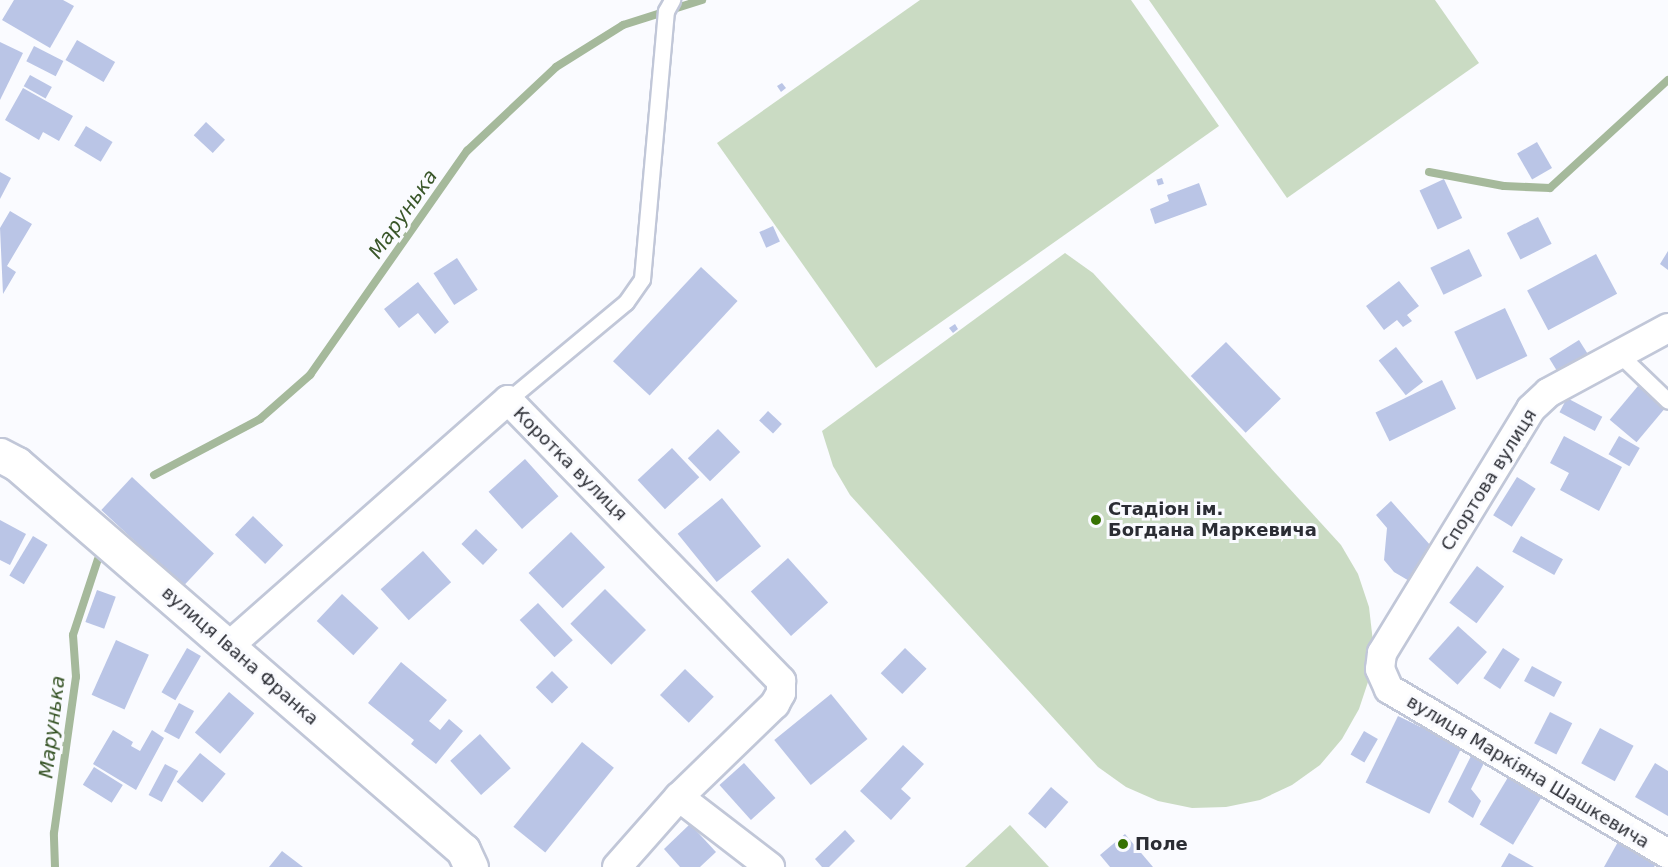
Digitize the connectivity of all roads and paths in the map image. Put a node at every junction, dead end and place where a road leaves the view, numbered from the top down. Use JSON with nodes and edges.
{"nodes":[{"id":1,"x":672,"y":0,"type":"edge"},
{"id":2,"x":1668,"y":328,"type":"edge"},
{"id":3,"x":1620,"y":355,"type":"junction"},
{"id":4,"x":508,"y":400,"type":"junction"},
{"id":5,"x":1668,"y":401,"type":"edge"},
{"id":6,"x":0,"y":455,"type":"edge"},
{"id":7,"x":229,"y":646,"type":"junction"},
{"id":8,"x":1389,"y":689,"type":"joint"},
{"id":9,"x":679,"y":797,"type":"junction"},
{"id":10,"x":1668,"y":854,"type":"edge"},
{"id":11,"x":471,"y":867,"type":"edge"},
{"id":12,"x":617,"y":867,"type":"edge"},
{"id":13,"x":770,"y":867,"type":"edge"}],
"edges":[{"from":1,"to":4,"type":"lane"},
{"from":2,"to":3,"type":"street","name":"Спортова вулиця"},
{"from":3,"to":5,"type":"lane"},
{"from":3,"to":8,"type":"street","name":"Спортова вулиця"},
{"from":4,"to":7,"type":"street","name":"Коротка вулиця"},
{"from":4,"to":9,"type":"street","name":"Коротка вулиця"},
{"from":6,"to":7,"type":"street","name":"вулиця Івана Франка"},
{"from":7,"to":11,"type":"street","name":"вулиця Івана Франка"},
{"from":8,"to":10,"type":"street","name":"вулиця Маркіяна Шашкевича"},
{"from":9,"to":12,"type":"street"},
{"from":9,"to":13,"type":"street"}]}
